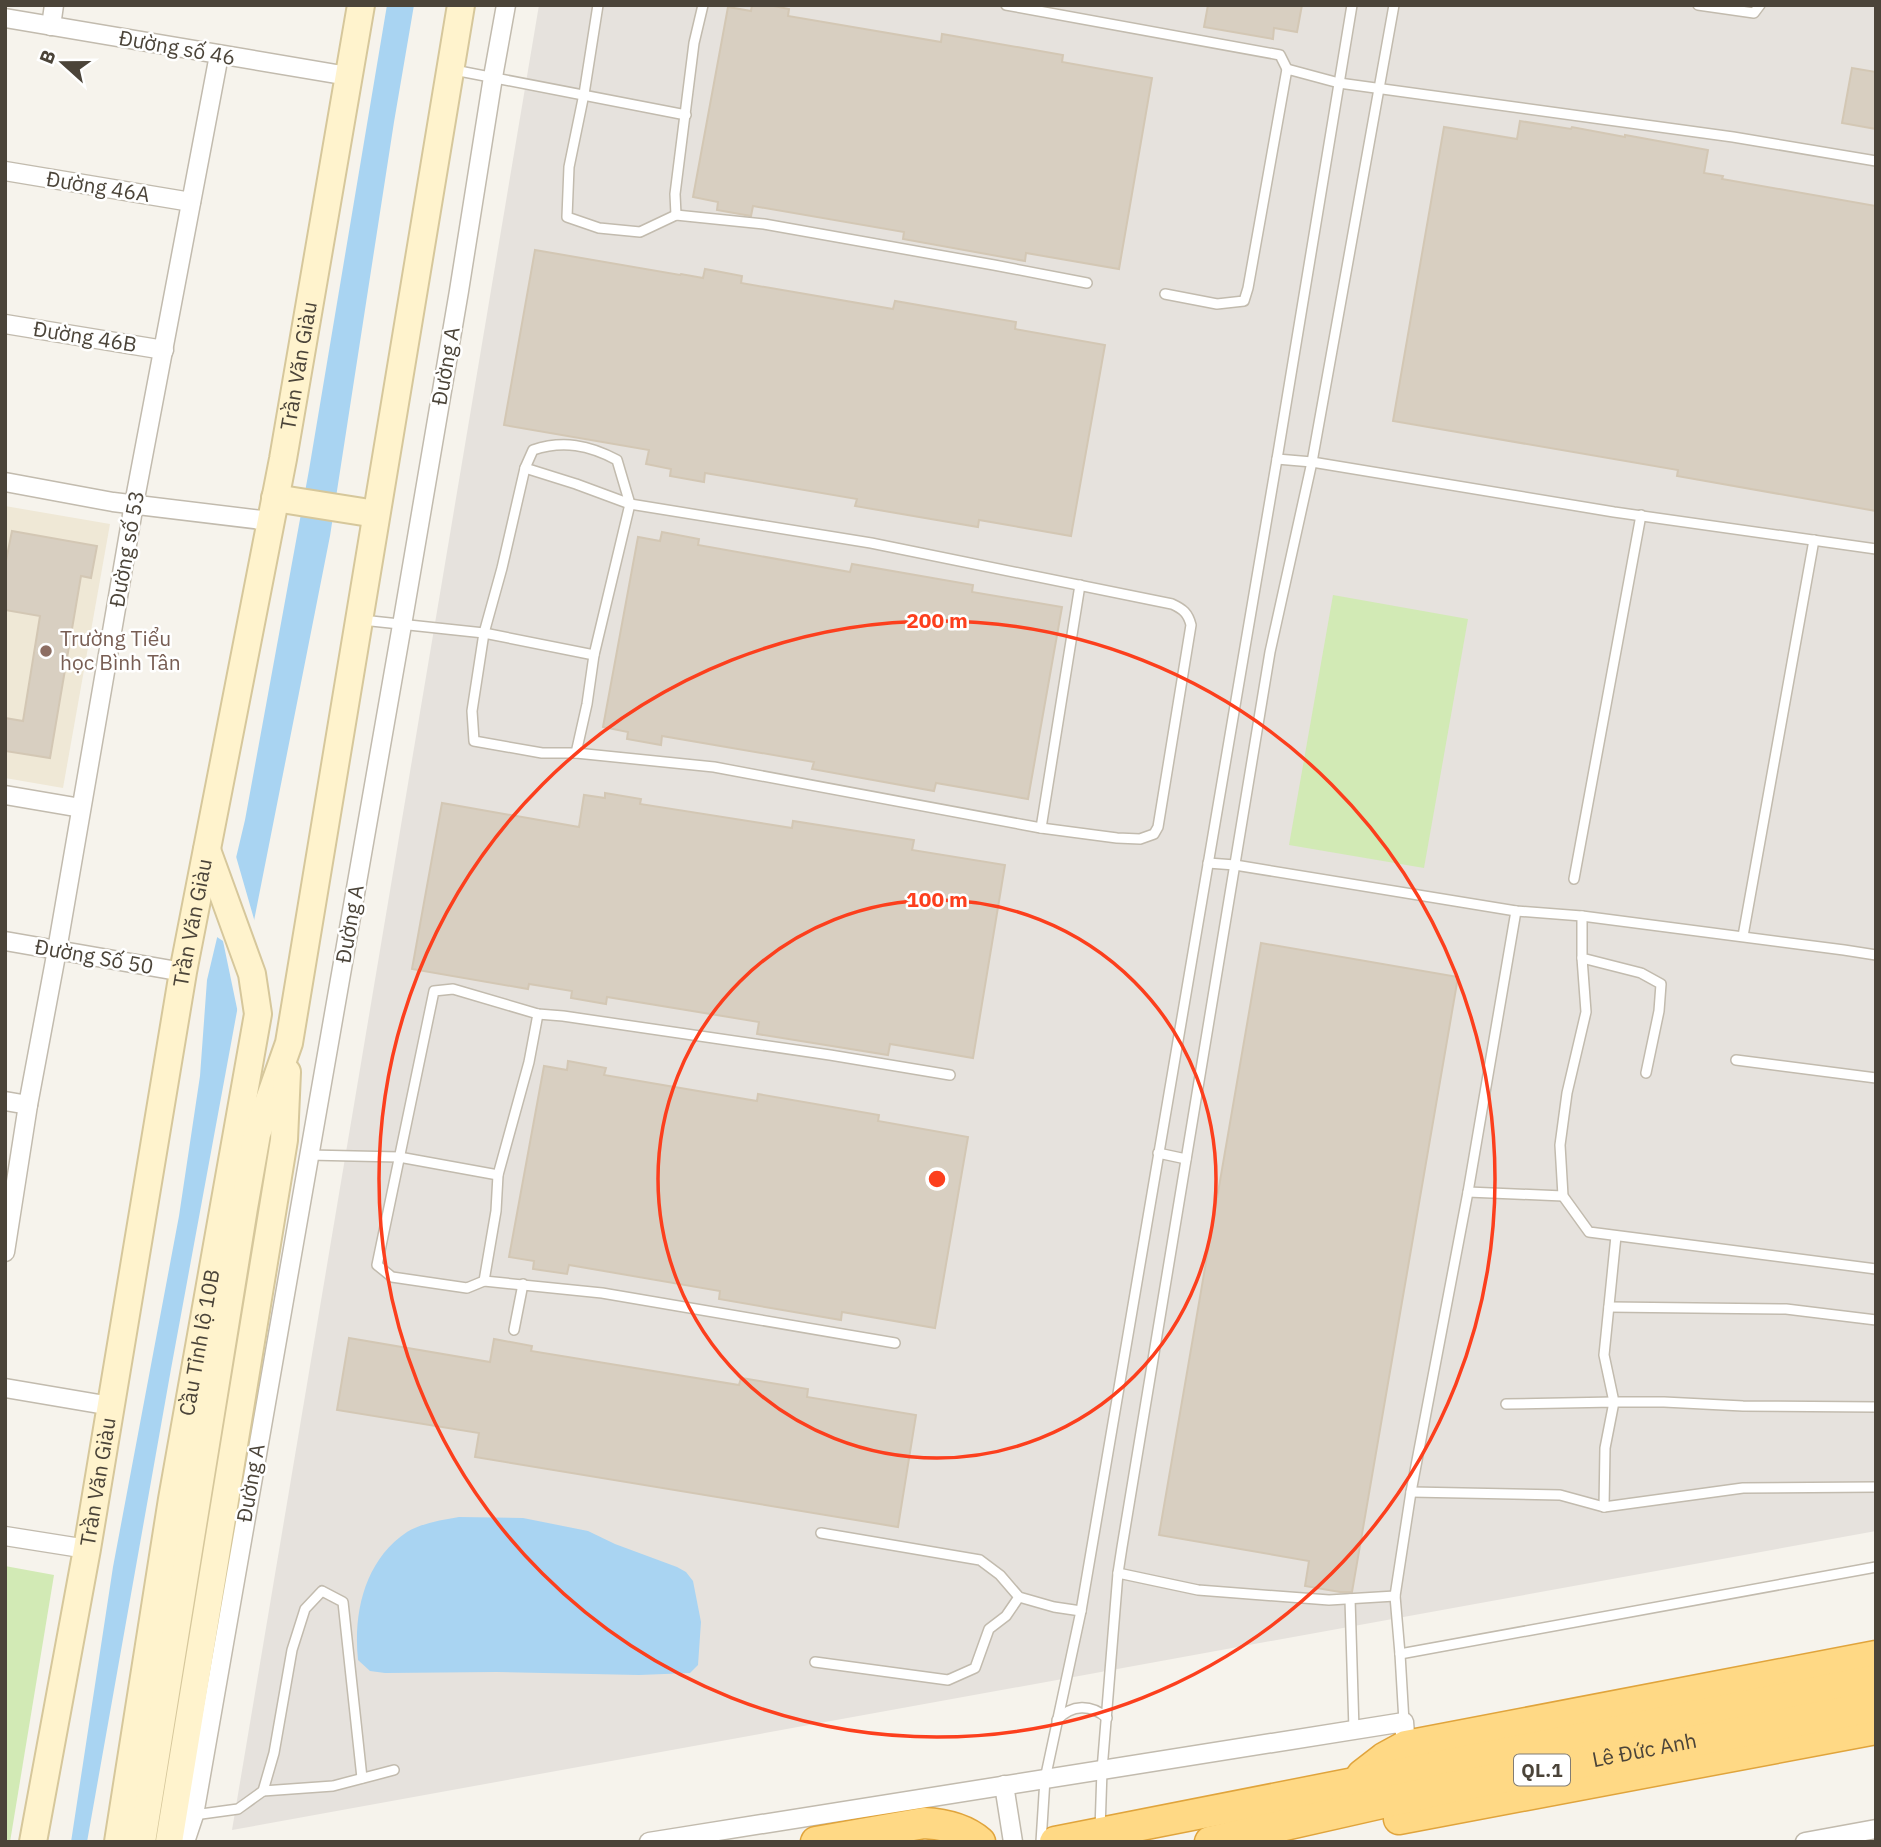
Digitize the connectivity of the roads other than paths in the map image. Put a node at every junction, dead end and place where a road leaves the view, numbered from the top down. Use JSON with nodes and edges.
{"nodes":[{"id":1,"x":54,"y":5,"type":"edge"},
{"id":2,"x":361,"y":5,"type":"edge"},
{"id":3,"x":461,"y":5,"type":"edge"},
{"id":4,"x":506,"y":5,"type":"edge"},
{"id":5,"x":598,"y":5,"type":"edge"},
{"id":6,"x":703,"y":5,"type":"edge"},
{"id":7,"x":1006,"y":5,"type":"edge"},
{"id":8,"x":1352,"y":5,"type":"edge"},
{"id":9,"x":1394,"y":5,"type":"edge"},
{"id":10,"x":1698,"y":5,"type":"edge"},
{"id":11,"x":1760,"y":5,"type":"edge"},
{"id":12,"x":5,"y":18,"type":"edge"},
{"id":13,"x":51,"y":26,"type":"junction"},
{"id":14,"x":219,"y":55,"type":"junction"},
{"id":15,"x":450,"y":69,"type":"junction"},
{"id":16,"x":1287,"y":69,"type":"junction"},
{"id":17,"x":348,"y":76,"type":"junction"},
{"id":18,"x":493,"y":76,"type":"junction"},
{"id":19,"x":1339,"y":83,"type":"junction"},
{"id":20,"x":1380,"y":88,"type":"junction"},
{"id":21,"x":584,"y":94,"type":"junction"},
{"id":22,"x":685,"y":115,"type":"junction"},
{"id":23,"x":1876,"y":161,"type":"edge"},
{"id":24,"x":5,"y":172,"type":"edge"},
{"id":25,"x":191,"y":202,"type":"junction"},
{"id":26,"x":676,"y":215,"type":"junction"},
{"id":27,"x":1087,"y":284,"type":"dead end"},
{"id":28,"x":1165,"y":295,"type":"dead end"},
{"id":29,"x":5,"y":324,"type":"edge"},
{"id":30,"x":164,"y":350,"type":"junction"},
{"id":31,"x":1277,"y":459,"type":"junction"},
{"id":32,"x":1312,"y":462,"type":"junction"},
{"id":33,"x":525,"y":468,"type":"junction"},
{"id":34,"x":5,"y":482,"type":"edge"},
{"id":35,"x":134,"y":504,"type":"junction"},
{"id":36,"x":631,"y":504,"type":"junction"},
{"id":37,"x":273,"y":510,"type":"junction"},
{"id":38,"x":376,"y":514,"type":"junction"},
{"id":39,"x":1641,"y":516,"type":"junction"},
{"id":40,"x":1814,"y":540,"type":"junction"},
{"id":41,"x":1876,"y":549,"type":"edge"},
{"id":42,"x":1080,"y":585,"type":"junction"},
{"id":43,"x":360,"y":620,"type":"junction"},
{"id":44,"x":402,"y":625,"type":"junction"},
{"id":45,"x":484,"y":633,"type":"junction"},
{"id":46,"x":594,"y":655,"type":"junction"},
{"id":47,"x":576,"y":753,"type":"junction"},
{"id":48,"x":5,"y":794,"type":"edge"},
{"id":49,"x":81,"y":808,"type":"junction"},
{"id":50,"x":1041,"y":828,"type":"junction"},
{"id":51,"x":206,"y":850,"type":"junction"},
{"id":52,"x":1208,"y":863,"type":"junction"},
{"id":53,"x":1235,"y":865,"type":"junction"},
{"id":54,"x":1574,"y":879,"type":"dead end"},
{"id":55,"x":1516,"y":911,"type":"junction"},
{"id":56,"x":1582,"y":916,"type":"junction"},
{"id":57,"x":1743,"y":936,"type":"junction"},
{"id":58,"x":5,"y":941,"type":"edge"},
{"id":59,"x":57,"y":950,"type":"junction"},
{"id":60,"x":1876,"y":955,"type":"edge"},
{"id":61,"x":1582,"y":958,"type":"junction"},
{"id":62,"x":183,"y":972,"type":"junction"},
{"id":63,"x":538,"y":1014,"type":"junction"},
{"id":64,"x":287,"y":1049,"type":"junction"},
{"id":65,"x":1736,"y":1060,"type":"dead end"},
{"id":66,"x":1646,"y":1073,"type":"dead end"},
{"id":67,"x":950,"y":1075,"type":"dead end"},
{"id":68,"x":1876,"y":1078,"type":"edge"},
{"id":69,"x":5,"y":1101,"type":"edge"},
{"id":70,"x":28,"y":1105,"type":"junction"},
{"id":71,"x":1158,"y":1153,"type":"junction"},
{"id":72,"x":309,"y":1155,"type":"junction"},
{"id":73,"x":399,"y":1157,"type":"junction"},
{"id":74,"x":1186,"y":1158,"type":"junction"},
{"id":75,"x":498,"y":1175,"type":"junction"},
{"id":76,"x":1468,"y":1192,"type":"junction"},
{"id":77,"x":1563,"y":1196,"type":"junction"},
{"id":78,"x":1616,"y":1236,"type":"junction"},
{"id":79,"x":5,"y":1252,"type":"edge"},
{"id":80,"x":1876,"y":1269,"type":"edge"},
{"id":81,"x":485,"y":1281,"type":"junction"},
{"id":82,"x":523,"y":1284,"type":"junction"},
{"id":83,"x":1609,"y":1307,"type":"junction"},
{"id":84,"x":1876,"y":1320,"type":"edge"},
{"id":85,"x":514,"y":1330,"type":"dead end"},
{"id":86,"x":895,"y":1343,"type":"dead end"},
{"id":87,"x":5,"y":1388,"type":"edge"},
{"id":88,"x":1614,"y":1402,"type":"junction"},
{"id":89,"x":1506,"y":1404,"type":"dead end"},
{"id":90,"x":111,"y":1406,"type":"junction"},
{"id":91,"x":1876,"y":1407,"type":"edge"},
{"id":92,"x":1876,"y":1487,"type":"edge"},
{"id":93,"x":1411,"y":1492,"type":"junction"},
{"id":94,"x":1604,"y":1507,"type":"junction"},
{"id":95,"x":821,"y":1534,"type":"dead end"},
{"id":96,"x":5,"y":1536,"type":"edge"},
{"id":97,"x":87,"y":1549,"type":"junction"},
{"id":98,"x":1876,"y":1567,"type":"edge"},
{"id":99,"x":1118,"y":1573,"type":"junction"},
{"id":100,"x":1395,"y":1596,"type":"junction"},
{"id":101,"x":1019,"y":1597,"type":"junction"},
{"id":102,"x":1350,"y":1599,"type":"junction"},
{"id":103,"x":1081,"y":1611,"type":"junction"},
{"id":104,"x":1400,"y":1654,"type":"junction"},
{"id":105,"x":1876,"y":1656,"type":"edge"},
{"id":106,"x":815,"y":1662,"type":"dead end"},
{"id":107,"x":1876,"y":1680,"type":"edge"},
{"id":108,"x":1876,"y":1706,"type":"edge"},
{"id":109,"x":1107,"y":1718,"type":"junction"},
{"id":110,"x":1056,"y":1721,"type":"junction"},
{"id":111,"x":1876,"y":1729,"type":"edge"},
{"id":112,"x":1354,"y":1730,"type":"junction"},
{"id":113,"x":1405,"y":1734,"type":"junction"},
{"id":114,"x":1447,"y":1763,"type":"junction"},
{"id":115,"x":394,"y":1770,"type":"dead end"},
{"id":116,"x":1102,"y":1770,"type":"junction"},
{"id":117,"x":362,"y":1778,"type":"junction"},
{"id":118,"x":1045,"y":1779,"type":"junction"},
{"id":119,"x":1352,"y":1784,"type":"junction"},
{"id":120,"x":1004,"y":1785,"type":"junction"},
{"id":121,"x":264,"y":1791,"type":"junction"},
{"id":122,"x":194,"y":1815,"type":"junction"},
{"id":123,"x":1876,"y":1829,"type":"edge"},
{"id":124,"x":1100,"y":1833,"type":"junction"},
{"id":125,"x":33,"y":1842,"type":"edge"},
{"id":126,"x":118,"y":1842,"type":"edge"},
{"id":127,"x":142,"y":1842,"type":"edge"},
{"id":128,"x":169,"y":1842,"type":"edge"},
{"id":129,"x":185,"y":1842,"type":"edge"},
{"id":130,"x":649,"y":1842,"type":"edge"},
{"id":131,"x":816,"y":1842,"type":"edge"},
{"id":132,"x":980,"y":1842,"type":"edge"},
{"id":133,"x":1013,"y":1842,"type":"edge"},
{"id":134,"x":1041,"y":1842,"type":"edge"},
{"id":135,"x":1055,"y":1842,"type":"edge"},
{"id":136,"x":1210,"y":1842,"type":"edge"},
{"id":137,"x":1297,"y":1842,"type":"edge"},
{"id":138,"x":1805,"y":1842,"type":"edge"}],
"edges":[{"from":1,"to":13,"type":"street"},
{"from":2,"to":17,"type":"main road","name":"Trần Văn Giàu"},
{"from":3,"to":15,"type":"main road"},
{"from":4,"to":18,"type":"street","name":"Đường A"},
{"from":5,"to":21,"type":"lane"},
{"from":6,"to":22,"type":"lane"},
{"from":7,"to":16,"type":"lane"},
{"from":8,"to":19,"type":"lane"},
{"from":9,"to":20,"type":"lane"},
{"from":10,"to":11,"type":"lane"},
{"from":12,"to":13,"type":"street","name":"Đường số 46"},
{"from":13,"to":14,"type":"street","name":"Đường số 46"},
{"from":14,"to":17,"type":"street","name":"Đường số 46"},
{"from":14,"to":25,"type":"street","name":"Đường số 53"},
{"from":15,"to":18,"type":"lane"},
{"from":15,"to":38,"type":"main road"},
{"from":16,"to":19,"type":"lane"},
{"from":16,"to":28,"type":"lane"},
{"from":17,"to":37,"type":"main road","name":"Trần Văn Giàu"},
{"from":18,"to":21,"type":"lane"},
{"from":18,"to":44,"type":"street","name":"Đường A"},
{"from":19,"to":20,"type":"lane"},
{"from":19,"to":31,"type":"lane"},
{"from":20,"to":23,"type":"lane"},
{"from":20,"to":32,"type":"lane"},
{"from":21,"to":22,"type":"lane"},
{"from":21,"to":26,"type":"lane"},
{"from":22,"to":26,"type":"lane"},
{"from":24,"to":25,"type":"street","name":"Đường 46A"},
{"from":25,"to":30,"type":"street","name":"Đường số 53"},
{"from":26,"to":27,"type":"lane"},
{"from":29,"to":30,"type":"street","name":"Đường 46B"},
{"from":30,"to":35,"type":"street","name":"Đường số 53"},
{"from":31,"to":32,"type":"lane"},
{"from":31,"to":52,"type":"lane"},
{"from":32,"to":39,"type":"lane"},
{"from":32,"to":53,"type":"lane"},
{"from":33,"to":36,"type":"lane"},
{"from":33,"to":36,"type":"lane"},
{"from":33,"to":45,"type":"lane"},
{"from":34,"to":35,"type":"street"},
{"from":35,"to":37,"type":"street"},
{"from":35,"to":49,"type":"street","name":"Đường số 53"},
{"from":36,"to":42,"type":"lane"},
{"from":36,"to":46,"type":"lane"},
{"from":37,"to":38,"type":"main road"},
{"from":37,"to":51,"type":"main road","name":"Trần Văn Giàu"},
{"from":38,"to":43,"type":"main road"},
{"from":39,"to":40,"type":"lane"},
{"from":39,"to":54,"type":"lane"},
{"from":40,"to":41,"type":"lane"},
{"from":40,"to":57,"type":"lane"},
{"from":42,"to":50,"type":"lane"},
{"from":42,"to":50,"type":"lane"},
{"from":43,"to":44,"type":"lane"},
{"from":43,"to":64,"type":"main road"},
{"from":44,"to":45,"type":"lane"},
{"from":44,"to":72,"type":"street","name":"Đường A"},
{"from":45,"to":46,"type":"lane"},
{"from":45,"to":47,"type":"lane"},
{"from":46,"to":47,"type":"lane"},
{"from":47,"to":50,"type":"lane"},
{"from":48,"to":49,"type":"street"},
{"from":49,"to":59,"type":"street","name":"Đường số 53"},
{"from":51,"to":62,"type":"main road","name":"Trần Văn Giàu"},
{"from":51,"to":126,"type":"main road","name":"Cầu Tỉnh lộ 10B"},
{"from":52,"to":53,"type":"lane"},
{"from":52,"to":71,"type":"lane"},
{"from":53,"to":55,"type":"lane"},
{"from":53,"to":74,"type":"lane"},
{"from":55,"to":56,"type":"lane"},
{"from":55,"to":76,"type":"lane"},
{"from":56,"to":57,"type":"lane"},
{"from":56,"to":61,"type":"lane"},
{"from":57,"to":60,"type":"lane"},
{"from":58,"to":59,"type":"street","name":"Đường Số 50"},
{"from":59,"to":62,"type":"street","name":"Đường Số 50"},
{"from":59,"to":70,"type":"street","name":"Đường số 53"},
{"from":61,"to":66,"type":"lane"},
{"from":61,"to":77,"type":"lane"},
{"from":62,"to":90,"type":"main road","name":"Trần Văn Giàu"},
{"from":63,"to":67,"type":"lane"},
{"from":63,"to":73,"type":"lane"},
{"from":63,"to":75,"type":"lane"},
{"from":64,"to":127,"type":"main road","name":"Cầu Tỉnh lộ 10B"},
{"from":64,"to":128,"type":"main road"},
{"from":65,"to":68,"type":"lane"},
{"from":69,"to":70,"type":"street"},
{"from":70,"to":79,"type":"street","name":"Đường số 53"},
{"from":71,"to":74,"type":"lane"},
{"from":71,"to":103,"type":"lane"},
{"from":72,"to":73,"type":"lane"},
{"from":72,"to":122,"type":"street","name":"Đường A"},
{"from":73,"to":75,"type":"lane"},
{"from":73,"to":81,"type":"lane"},
{"from":74,"to":99,"type":"lane"},
{"from":75,"to":81,"type":"lane"},
{"from":76,"to":77,"type":"lane"},
{"from":76,"to":93,"type":"lane"},
{"from":77,"to":78,"type":"lane"},
{"from":78,"to":80,"type":"lane"},
{"from":78,"to":83,"type":"lane"},
{"from":81,"to":82,"type":"lane"},
{"from":82,"to":85,"type":"lane"},
{"from":82,"to":86,"type":"lane"},
{"from":83,"to":84,"type":"lane"},
{"from":83,"to":88,"type":"lane"},
{"from":87,"to":90,"type":"street"},
{"from":88,"to":89,"type":"lane"},
{"from":88,"to":91,"type":"lane"},
{"from":88,"to":94,"type":"lane"},
{"from":90,"to":97,"type":"main road","name":"Trần Văn Giàu"},
{"from":92,"to":94,"type":"lane"},
{"from":93,"to":94,"type":"lane"},
{"from":93,"to":100,"type":"lane"},
{"from":95,"to":101,"type":"lane"},
{"from":96,"to":97,"type":"street"},
{"from":97,"to":125,"type":"main road","name":"Trần Văn Giàu"},
{"from":98,"to":104,"type":"lane"},
{"from":99,"to":102,"type":"lane"},
{"from":99,"to":109,"type":"lane"},
{"from":100,"to":102,"type":"lane"},
{"from":100,"to":104,"type":"lane"},
{"from":101,"to":103,"type":"lane"},
{"from":101,"to":106,"type":"lane"},
{"from":102,"to":112,"type":"lane"},
{"from":103,"to":110,"type":"lane"},
{"from":104,"to":113,"type":"lane"},
{"from":105,"to":113,"type":"highway","name":"Lê Đức Anh","number":"QL.1"},
{"from":107,"to":114,"type":"highway","name":"Lê Đức Anh","number":"QL.1"},
{"from":108,"to":136,"type":"highway","name":"Lê Đức Anh","number":"QL.1"},
{"from":109,"to":110,"type":"lane"},
{"from":109,"to":116,"type":"lane"},
{"from":110,"to":118,"type":"lane"},
{"from":111,"to":137,"type":"highway","name":"Lê Đức Anh","number":"QL.1"},
{"from":112,"to":113,"type":"street"},
{"from":112,"to":116,"type":"street"},
{"from":113,"to":114,"type":"highway"},
{"from":113,"to":119,"type":"highway","name":"Lê Đức Anh","number":"QL.1"},
{"from":114,"to":119,"type":"highway","name":"Lê Đức Anh","number":"QL.1"},
{"from":115,"to":117,"type":"lane"},
{"from":116,"to":118,"type":"street"},
{"from":116,"to":124,"type":"lane"},
{"from":117,"to":121,"type":"lane"},
{"from":117,"to":121,"type":"lane"},
{"from":118,"to":120,"type":"street"},
{"from":118,"to":134,"type":"lane"},
{"from":119,"to":124,"type":"highway","name":"Lê Đức Anh","number":"QL.1"},
{"from":120,"to":130,"type":"street"},
{"from":120,"to":133,"type":"street"},
{"from":121,"to":122,"type":"lane"},
{"from":122,"to":129,"type":"street","name":"Đường A"},
{"from":123,"to":138,"type":"street"},
{"from":124,"to":135,"type":"highway","name":"Lê Đức Anh","number":"QL.1"},
{"from":131,"to":132,"type":"highway"}]}
